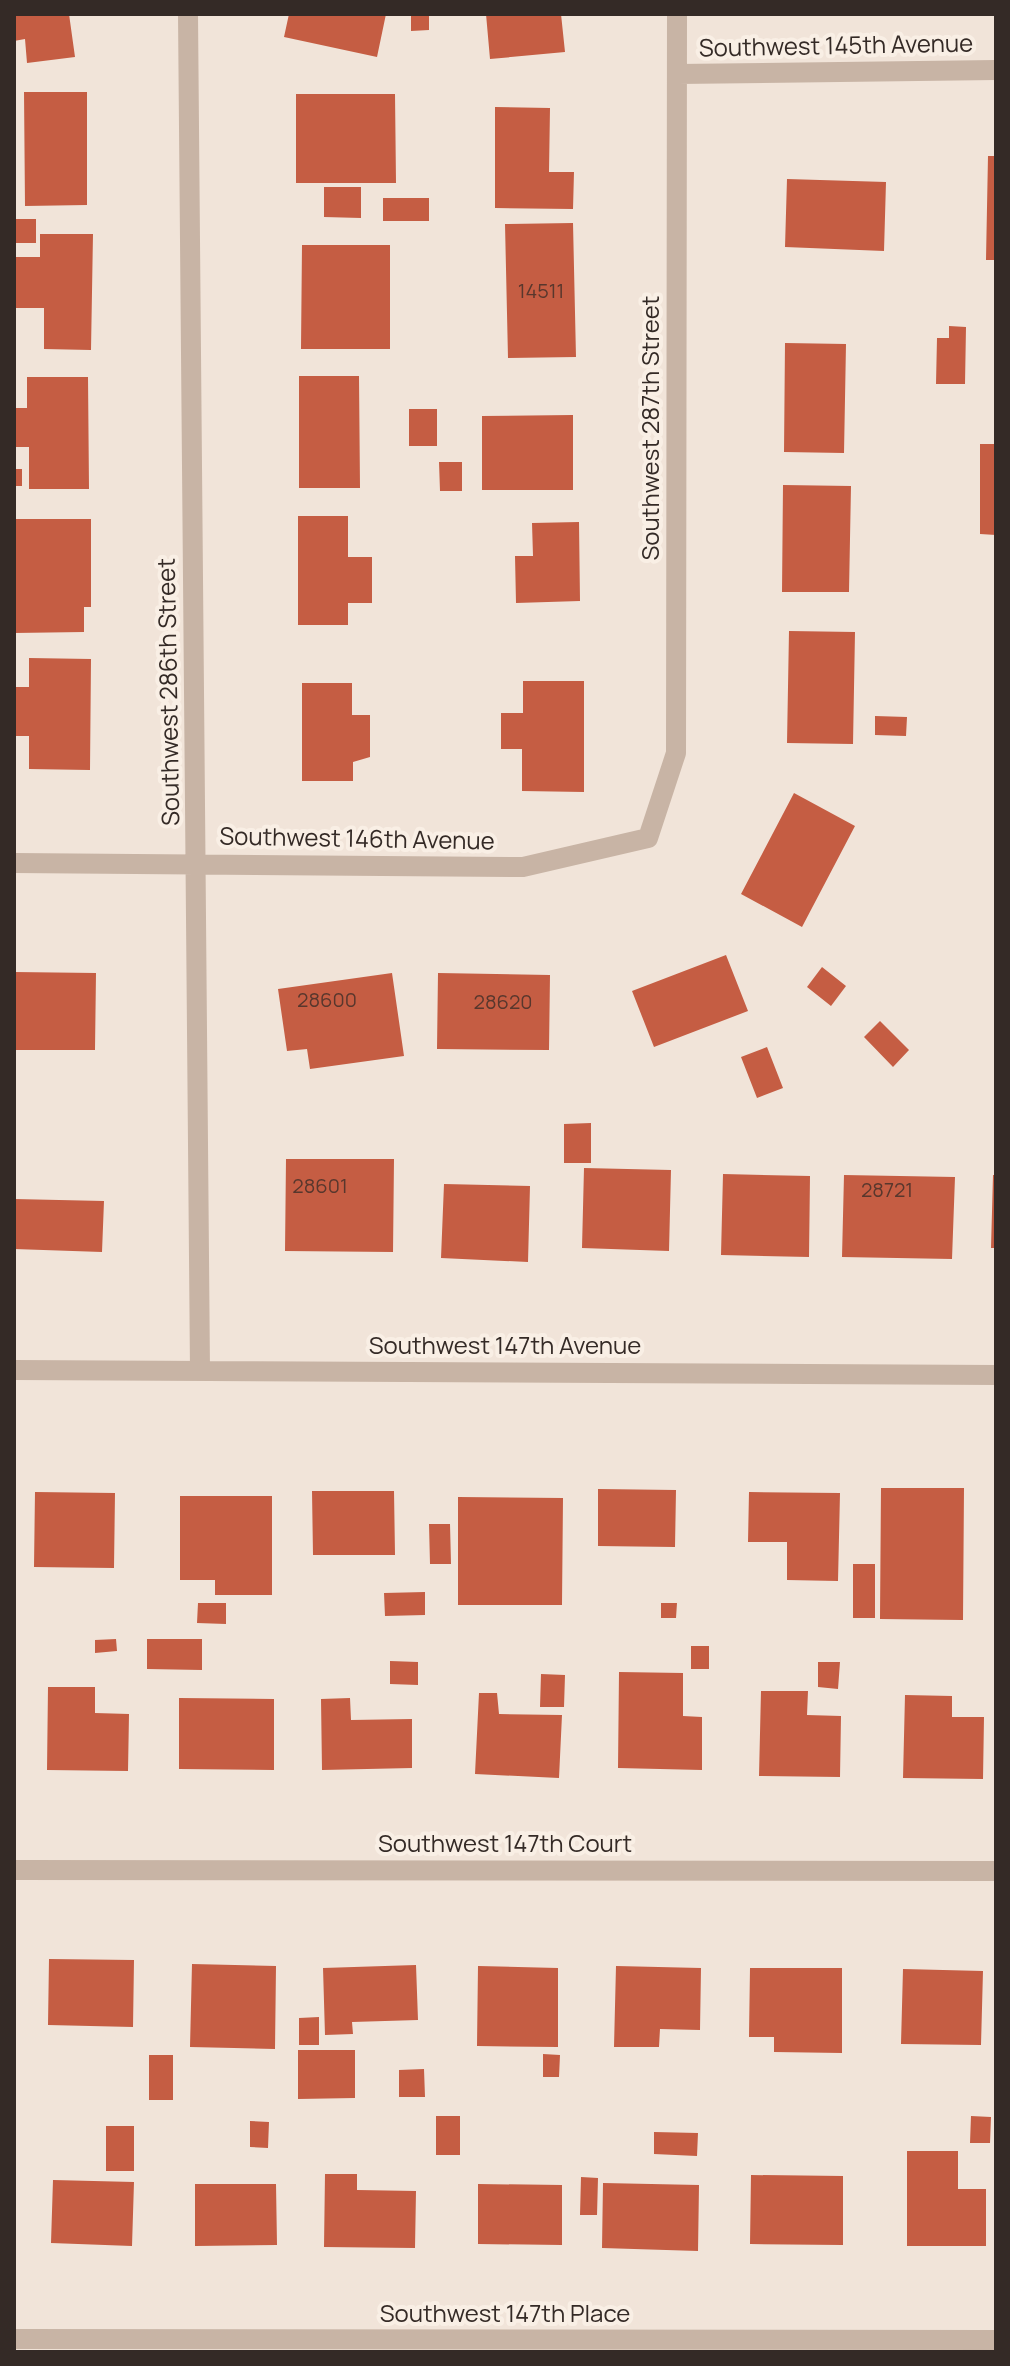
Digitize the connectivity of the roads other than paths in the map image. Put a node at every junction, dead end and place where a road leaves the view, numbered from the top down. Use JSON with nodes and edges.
{"nodes":[{"id":1,"x":188,"y":14,"type":"edge"},
{"id":2,"x":677,"y":14,"type":"edge"},
{"id":3,"x":996,"y":70,"type":"edge"},
{"id":4,"x":678,"y":74,"type":"junction"},
{"id":5,"x":648,"y":838,"type":"joint"},
{"id":6,"x":14,"y":863,"type":"edge"},
{"id":7,"x":197,"y":863,"type":"junction"},
{"id":8,"x":14,"y":1370,"type":"edge"},
{"id":9,"x":200,"y":1370,"type":"junction"},
{"id":10,"x":996,"y":1375,"type":"edge"},
{"id":11,"x":14,"y":1870,"type":"edge"},
{"id":12,"x":996,"y":1871,"type":"edge"},
{"id":13,"x":14,"y":2339,"type":"edge"},
{"id":14,"x":996,"y":2340,"type":"edge"}],
"edges":[{"from":1,"to":7,"type":"street","name":"Southwest 286th Street"},
{"from":2,"to":4,"type":"street","name":"Southwest 287th Street"},
{"from":3,"to":4,"type":"street","name":"Southwest 145th Avenue"},
{"from":4,"to":5,"type":"street","name":"Southwest 287th Street"},
{"from":5,"to":7,"type":"street","name":"Southwest 146th Avenue"},
{"from":6,"to":7,"type":"street","name":"Southwest 146th Avenue"},
{"from":7,"to":9,"type":"street","name":"Southwest 286th Street"},
{"from":8,"to":9,"type":"street","name":"Southwest 147th Avenue"},
{"from":9,"to":10,"type":"street","name":"Southwest 147th Avenue"},
{"from":11,"to":12,"type":"street","name":"Southwest 147th Court"},
{"from":13,"to":14,"type":"street","name":"Southwest 147th Place"}]}
